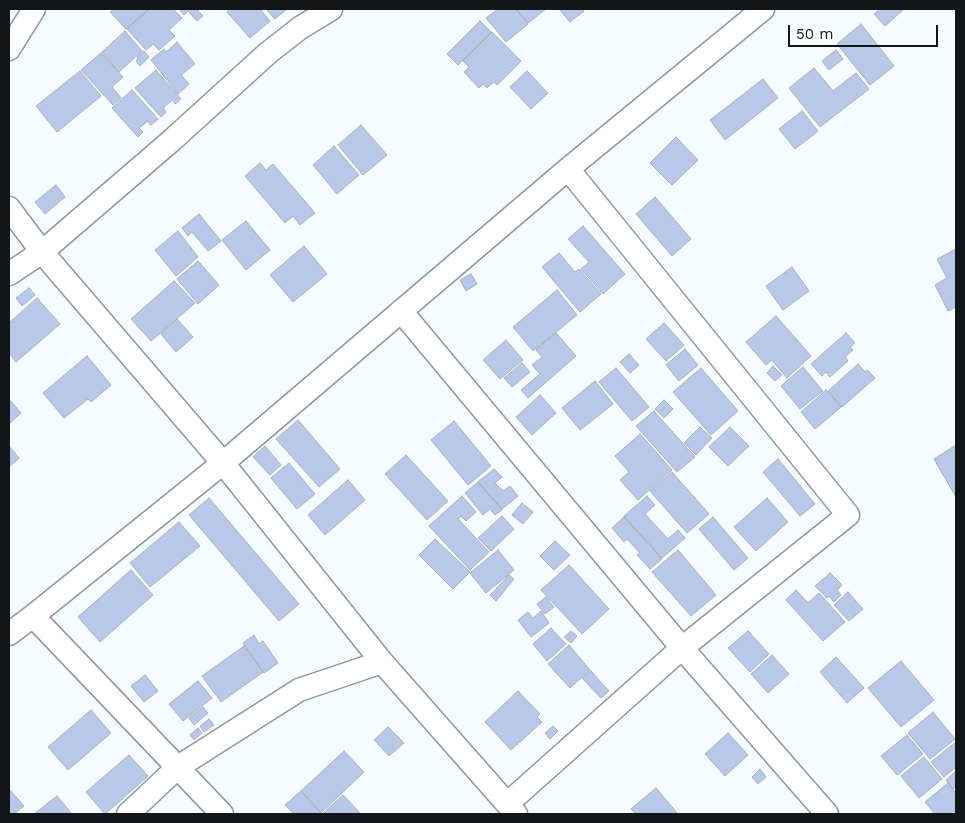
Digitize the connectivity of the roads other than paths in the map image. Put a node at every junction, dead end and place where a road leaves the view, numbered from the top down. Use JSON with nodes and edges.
{"nodes":[{"id":1,"x":34,"y":9,"type":"edge"},
{"id":2,"x":331,"y":9,"type":"edge"},
{"id":3,"x":763,"y":9,"type":"edge"},
{"id":4,"x":9,"y":49,"type":"edge"},
{"id":5,"x":568,"y":169,"type":"junction"},
{"id":6,"x":9,"y":208,"type":"edge"},
{"id":7,"x":42,"y":252,"type":"junction"},
{"id":8,"x":9,"y":274,"type":"edge"},
{"id":9,"x":401,"y":311,"type":"junction"},
{"id":10,"x":223,"y":463,"type":"junction"},
{"id":11,"x":33,"y":616,"type":"junction"},
{"id":12,"x":9,"y":634,"type":"edge"},
{"id":13,"x":682,"y":648,"type":"junction"},
{"id":14,"x":382,"y":662,"type":"junction"},
{"id":15,"x":178,"y":767,"type":"junction"},
{"id":16,"x":512,"y":809,"type":"edge"},
{"id":17,"x":128,"y":814,"type":"edge"},
{"id":18,"x":222,"y":814,"type":"edge"},
{"id":19,"x":827,"y":814,"type":"edge"}],
"edges":[{"from":1,"to":4,"type":"street"},
{"from":2,"to":7,"type":"street"},
{"from":3,"to":5,"type":"street"},
{"from":5,"to":9,"type":"street"},
{"from":5,"to":13,"type":"street"},
{"from":6,"to":7,"type":"street"},
{"from":7,"to":8,"type":"street"},
{"from":7,"to":10,"type":"street"},
{"from":9,"to":10,"type":"street"},
{"from":9,"to":13,"type":"street"},
{"from":10,"to":11,"type":"street"},
{"from":10,"to":14,"type":"street"},
{"from":11,"to":12,"type":"street"},
{"from":11,"to":15,"type":"street"},
{"from":13,"to":16,"type":"street"},
{"from":13,"to":19,"type":"street"},
{"from":14,"to":15,"type":"street"},
{"from":14,"to":16,"type":"street"},
{"from":15,"to":17,"type":"street"},
{"from":15,"to":18,"type":"street"}]}
